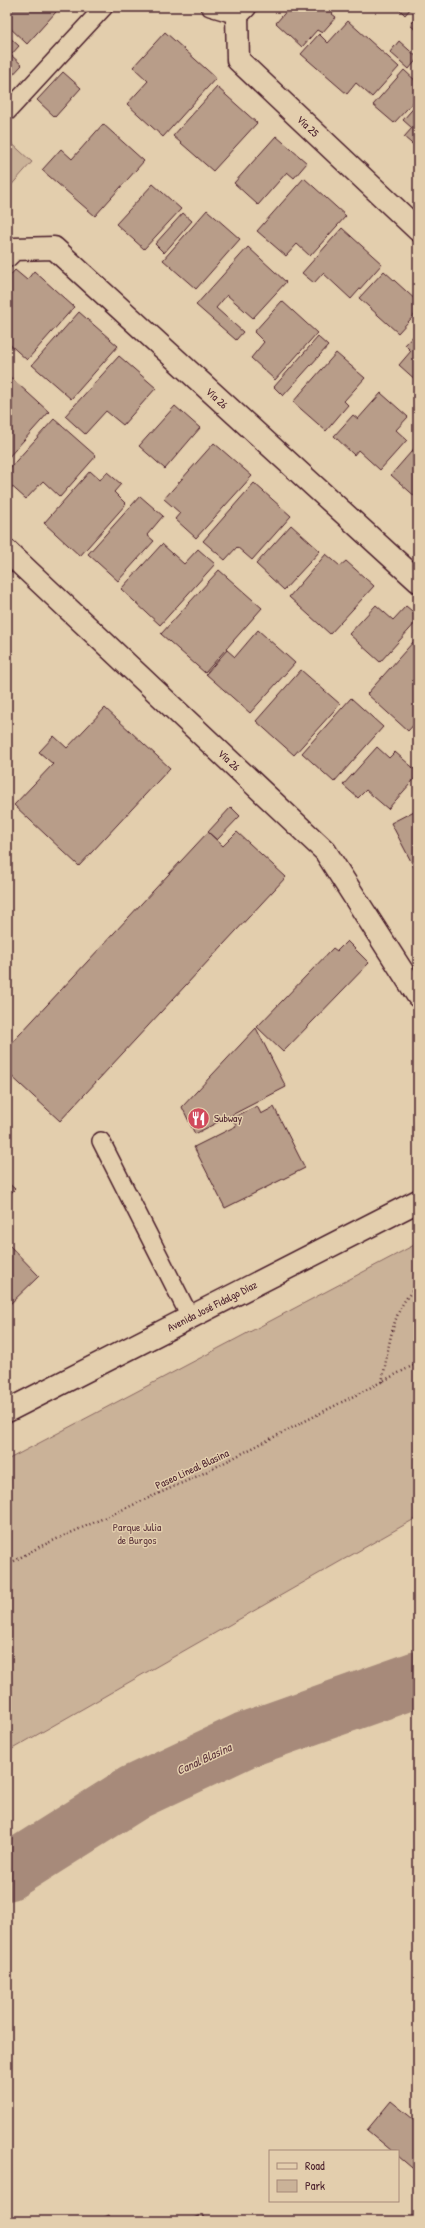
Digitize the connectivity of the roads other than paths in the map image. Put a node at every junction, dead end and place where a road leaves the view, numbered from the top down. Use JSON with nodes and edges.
{"nodes":[{"id":1,"x":104,"y":7,"type":"edge"},
{"id":2,"x":210,"y":7,"type":"edge"},
{"id":3,"x":241,"y":11,"type":"edge"},
{"id":4,"x":7,"y":112,"type":"edge"},
{"id":5,"x":418,"y":230,"type":"edge"},
{"id":6,"x":7,"y":256,"type":"edge"},
{"id":7,"x":7,"y":551,"type":"edge"},
{"id":8,"x":418,"y":581,"type":"edge"},
{"id":9,"x":418,"y":995,"type":"edge"},
{"id":10,"x":101,"y":1141,"type":"dead end"},
{"id":11,"x":418,"y":1201,"type":"edge"},
{"id":12,"x":190,"y":1317,"type":"junction"},
{"id":13,"x":7,"y":1411,"type":"edge"}],
"edges":[{"from":1,"to":4,"type":"lane"},
{"from":2,"to":3,"type":"lane"},
{"from":3,"to":5,"type":"street","name":"Vía 25"},
{"from":6,"to":8,"type":"street","name":"Vía 26"},
{"from":7,"to":9,"type":"street","name":"Vía 26"},
{"from":10,"to":12,"type":"lane"},
{"from":11,"to":12,"type":"street","name":"Avenida José Fidalgo Díaz"},
{"from":12,"to":13,"type":"street","name":"Avenida José Fidalgo Díaz"}]}
